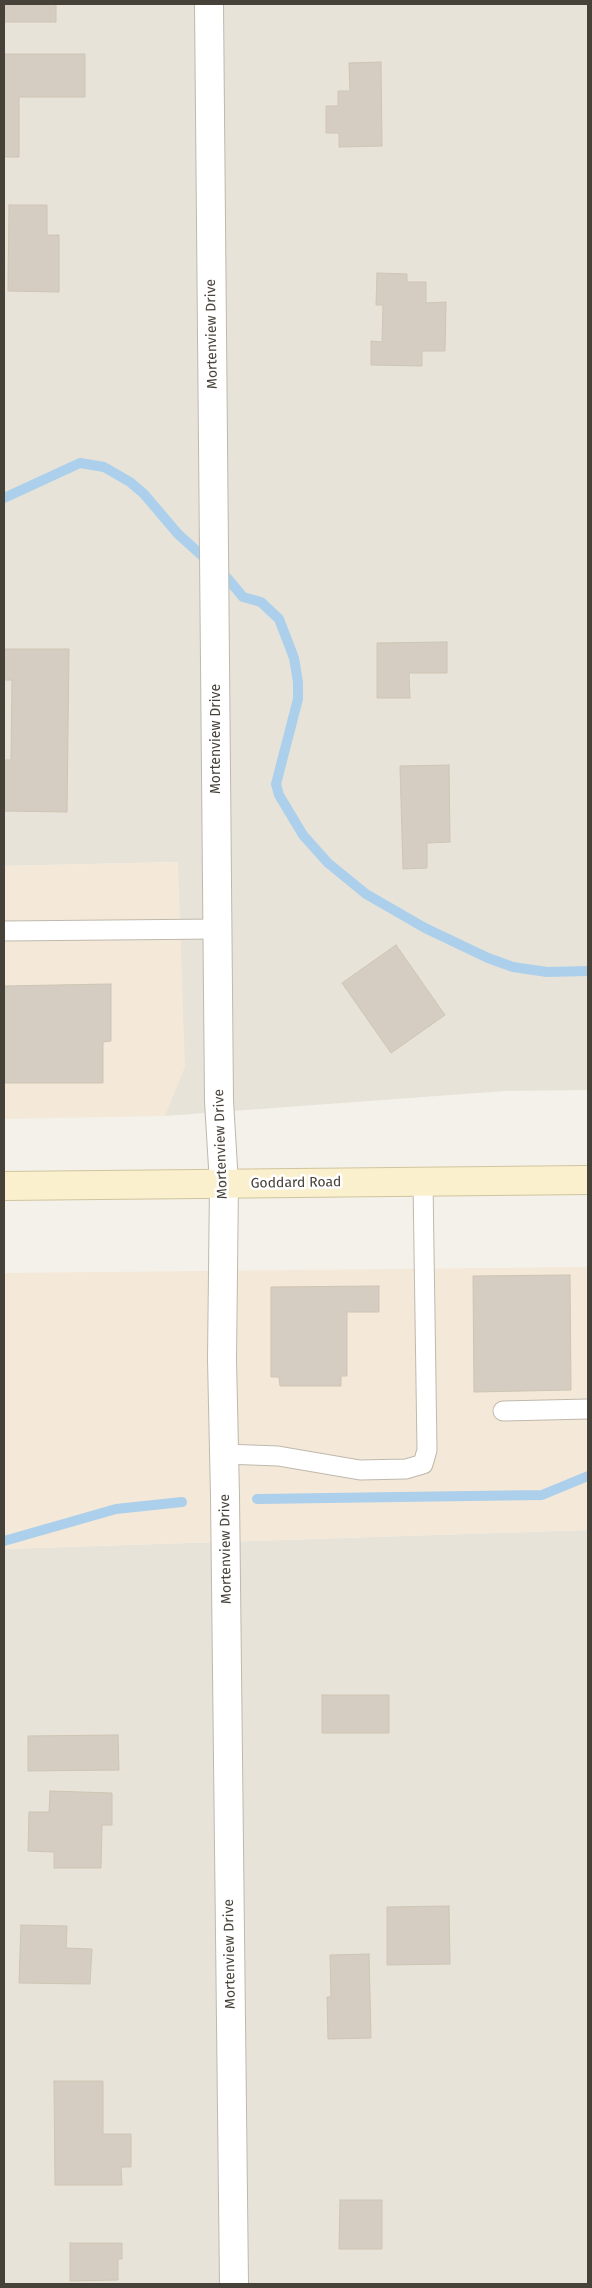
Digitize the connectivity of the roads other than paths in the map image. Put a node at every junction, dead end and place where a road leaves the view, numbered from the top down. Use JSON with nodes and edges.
{"nodes":[{"id":1,"x":209,"y":4,"type":"edge"},
{"id":2,"x":217,"y":929,"type":"junction"},
{"id":3,"x":4,"y":931,"type":"edge"},
{"id":4,"x":588,"y":1180,"type":"edge"},
{"id":5,"x":423,"y":1182,"type":"junction"},
{"id":6,"x":224,"y":1184,"type":"junction"},
{"id":7,"x":4,"y":1186,"type":"edge"},
{"id":8,"x":588,"y":1410,"type":"edge"},
{"id":9,"x":503,"y":1411,"type":"dead end"},
{"id":10,"x":224,"y":1454,"type":"junction"},
{"id":11,"x":234,"y":2284,"type":"edge"}],
"edges":[{"from":1,"to":2,"type":"street","name":"Mortenview Drive"},
{"from":2,"to":3,"type":"lane"},
{"from":2,"to":6,"type":"street","name":"Mortenview Drive"},
{"from":4,"to":5,"type":"main road","name":"Goddard Road"},
{"from":5,"to":6,"type":"main road","name":"Goddard Road"},
{"from":5,"to":10,"type":"lane"},
{"from":6,"to":7,"type":"main road","name":"Goddard Road"},
{"from":6,"to":10,"type":"street","name":"Mortenview Drive"},
{"from":8,"to":9,"type":"lane"},
{"from":10,"to":11,"type":"street","name":"Mortenview Drive"}]}
